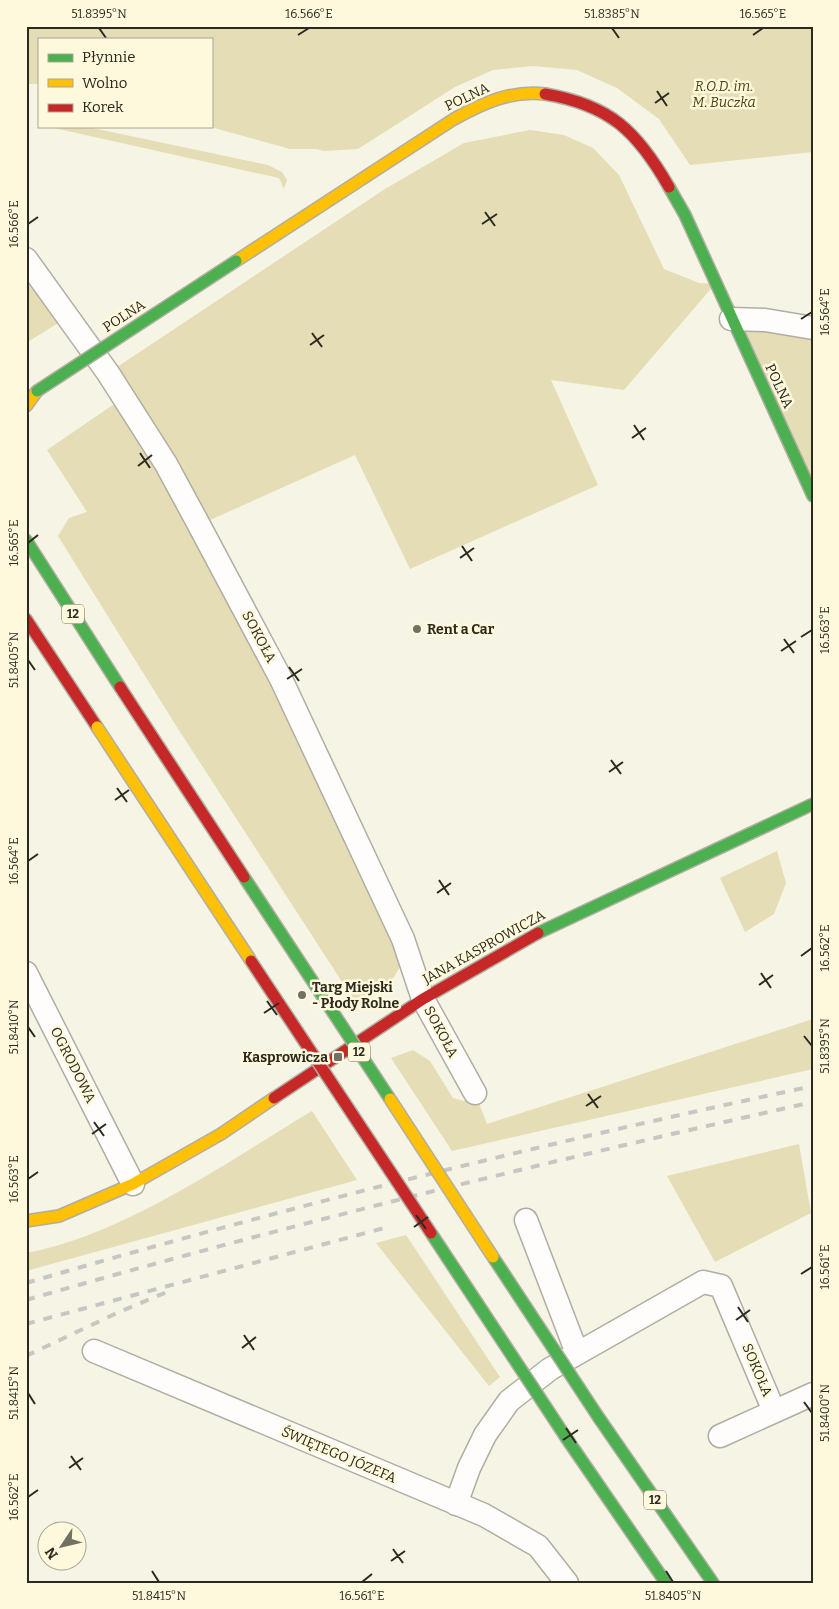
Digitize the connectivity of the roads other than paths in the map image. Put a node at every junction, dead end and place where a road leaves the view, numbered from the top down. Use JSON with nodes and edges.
{"nodes":[{"id":1,"x":26,"y":259,"type":"edge"},
{"id":2,"x":731,"y":319,"type":"junction"},
{"id":3,"x":813,"y":328,"type":"edge"},
{"id":4,"x":31,"y":392,"type":"edge"},
{"id":5,"x":26,"y":406,"type":"edge"},
{"id":6,"x":813,"y":496,"type":"edge"},
{"id":7,"x":26,"y":540,"type":"edge"},
{"id":8,"x":26,"y":618,"type":"edge"},
{"id":9,"x":813,"y":804,"type":"edge"},
{"id":10,"x":26,"y":973,"type":"edge"},
{"id":11,"x":424,"y":999,"type":"junction"},
{"id":12,"x":475,"y":1093,"type":"dead end"},
{"id":13,"x":133,"y":1184,"type":"junction"},
{"id":14,"x":526,"y":1220,"type":"dead end"},
{"id":15,"x":26,"y":1221,"type":"edge"},
{"id":16,"x":94,"y":1351,"type":"dead end"},
{"id":17,"x":578,"y":1354,"type":"junction"},
{"id":18,"x":813,"y":1394,"type":"edge"},
{"id":19,"x":774,"y":1411,"type":"junction"},
{"id":20,"x":720,"y":1436,"type":"dead end"},
{"id":21,"x":456,"y":1504,"type":"junction"},
{"id":22,"x":567,"y":1583,"type":"edge"},
{"id":23,"x":666,"y":1583,"type":"edge"},
{"id":24,"x":712,"y":1583,"type":"edge"}],
"edges":[{"from":1,"to":11,"type":"street","name":"SOKOŁA"},
{"from":2,"to":3,"type":"street"},
{"from":2,"to":4,"type":"main road","name":"POLNA","bridge":true},
{"from":2,"to":6,"type":"main road","name":"POLNA"},
{"from":4,"to":5,"type":"main road"},
{"from":7,"to":24,"type":"main road","number":"12","bridge":true},
{"from":8,"to":23,"type":"main road","bridge":true},
{"from":9,"to":11,"type":"main road","name":"JANA KASPROWICZA"},
{"from":10,"to":13,"type":"street","name":"OGRODOWA"},
{"from":11,"to":12,"type":"street","name":"SOKOŁA"},
{"from":11,"to":13,"type":"main road","name":"JANA KASPROWICZA"},
{"from":13,"to":15,"type":"main road","name":"JANA KASPROWICZA"},
{"from":14,"to":17,"type":"street"},
{"from":16,"to":21,"type":"street","name":"ŚWIĘTEGO JÓZEFA"},
{"from":17,"to":19,"type":"street","name":"SOKOŁA"},
{"from":17,"to":21,"type":"street","name":"SOKOŁA"},
{"from":18,"to":19,"type":"street"},
{"from":19,"to":20,"type":"street"},
{"from":21,"to":22,"type":"street","name":"ŚWIĘTEGO JÓZEFA"}]}
